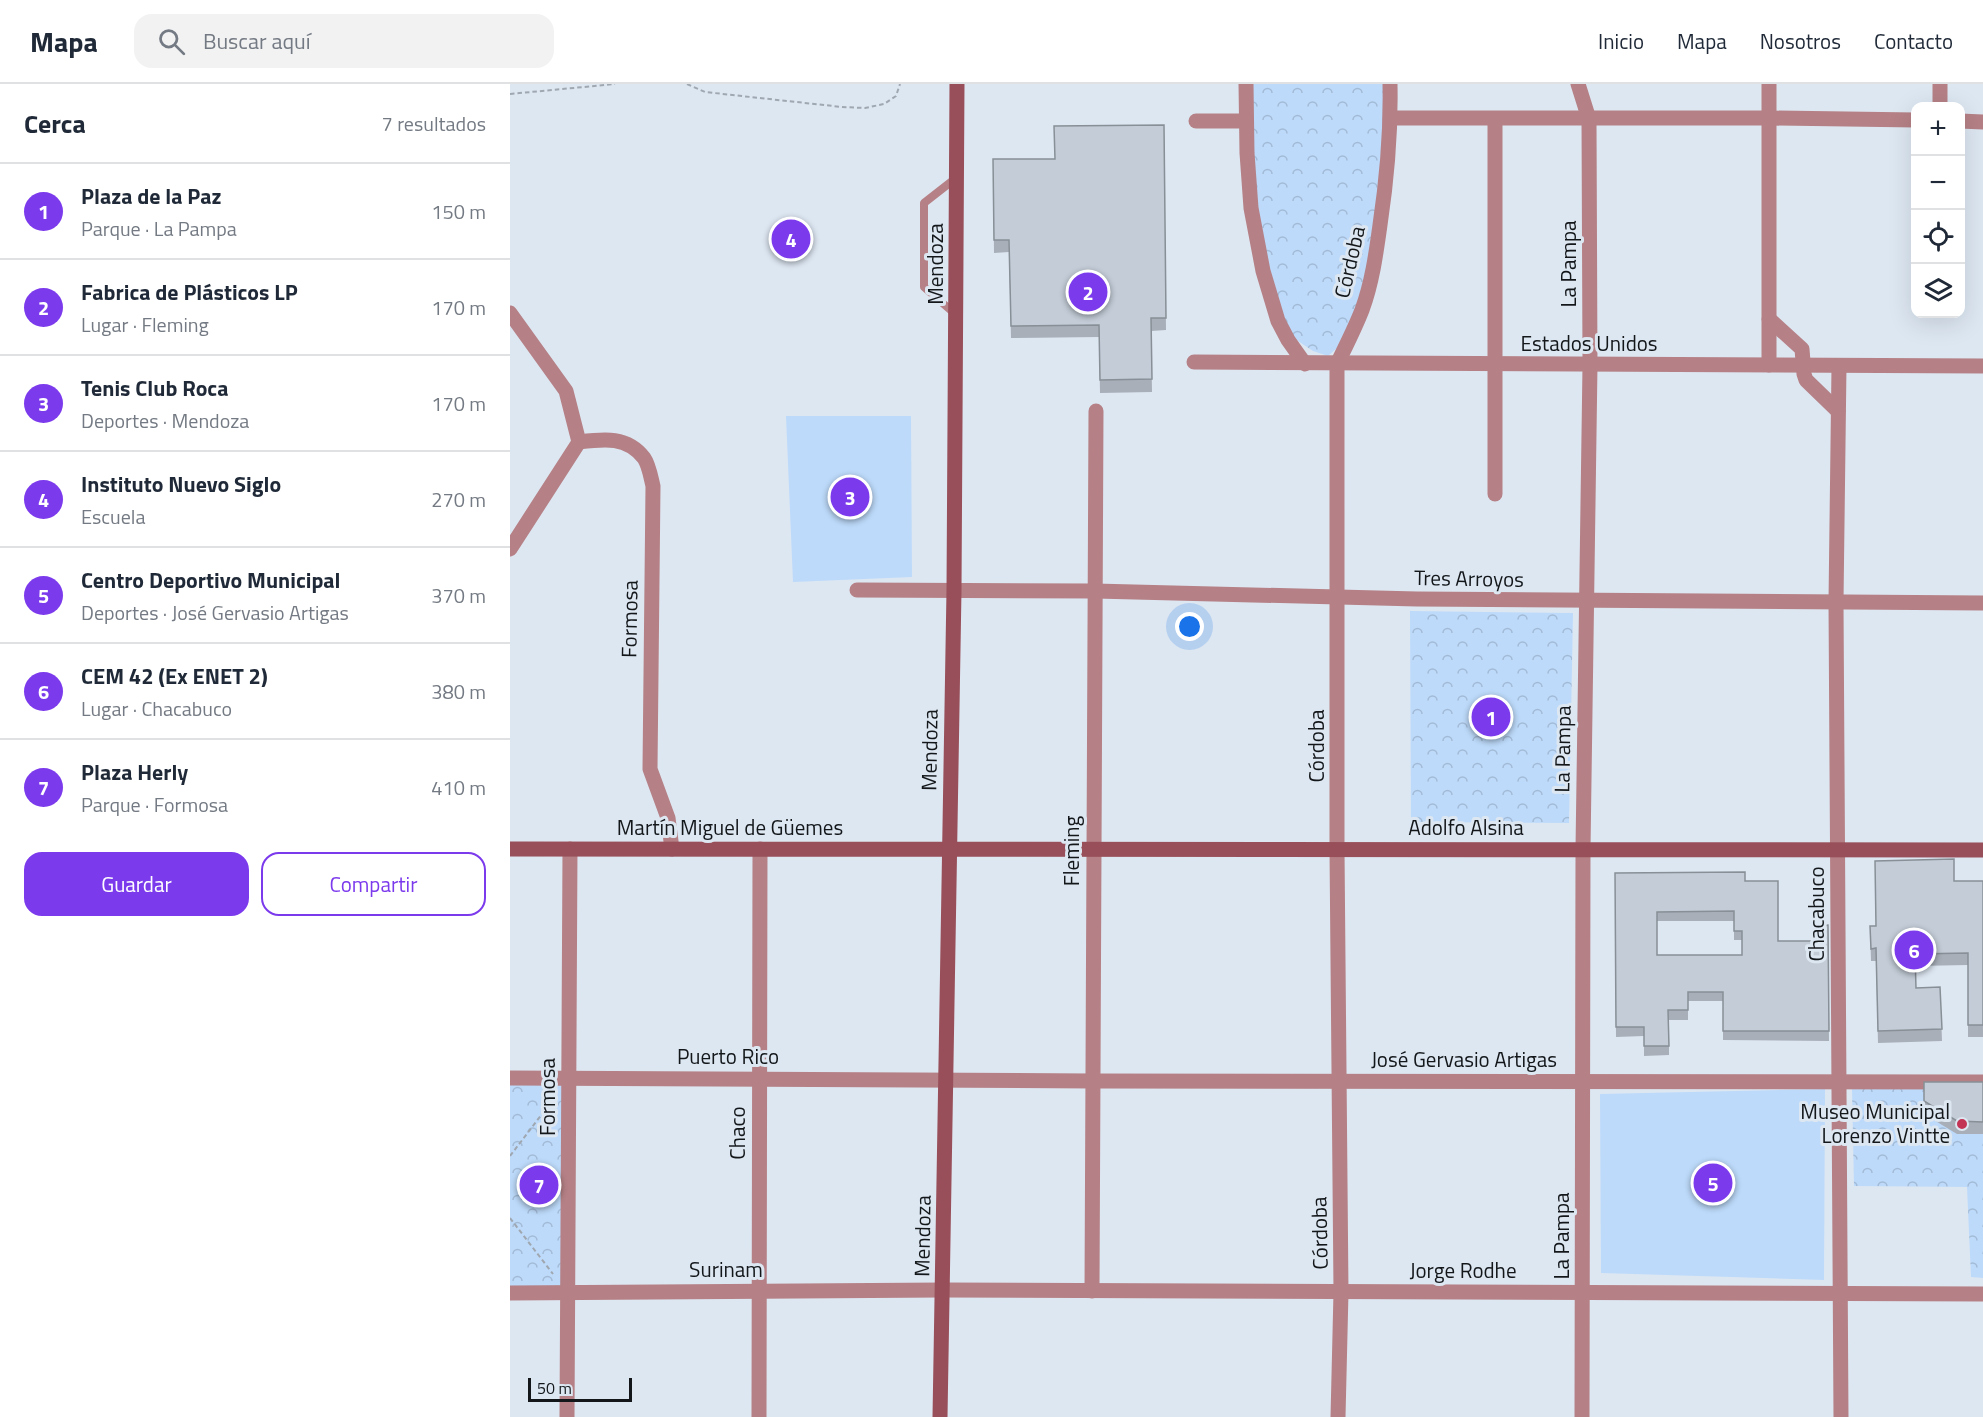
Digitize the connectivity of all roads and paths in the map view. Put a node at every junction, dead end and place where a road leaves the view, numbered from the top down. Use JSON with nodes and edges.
{"nodes":[{"id":1,"x":615,"y":84,"type":"edge"},
{"id":2,"x":687,"y":84,"type":"edge"},
{"id":3,"x":900,"y":84,"type":"edge"},
{"id":4,"x":957,"y":84,"type":"edge"},
{"id":5,"x":1246,"y":84,"type":"edge"},
{"id":6,"x":1390,"y":84,"type":"edge"},
{"id":7,"x":1578,"y":84,"type":"edge"},
{"id":8,"x":1769,"y":84,"type":"edge"},
{"id":9,"x":1940,"y":84,"type":"edge"},
{"id":10,"x":510,"y":94,"type":"edge"},
{"id":11,"x":1940,"y":102,"type":"edge"},
{"id":12,"x":1391,"y":118,"type":"junction"},
{"id":13,"x":1769,"y":118,"type":"junction"},
{"id":14,"x":1495,"y":119,"type":"junction"},
{"id":15,"x":1589,"y":119,"type":"junction"},
{"id":16,"x":1911,"y":120,"type":"edge"},
{"id":17,"x":1196,"y":121,"type":"dead end"},
{"id":18,"x":1246,"y":121,"type":"junction"},
{"id":19,"x":1965,"y":121,"type":"edge"},
{"id":20,"x":1983,"y":122,"type":"edge"},
{"id":21,"x":957,"y":177,"type":"junction"},
{"id":22,"x":510,"y":313,"type":"edge"},
{"id":23,"x":956,"y":315,"type":"junction"},
{"id":24,"x":1769,"y":319,"type":"junction"},
{"id":25,"x":1194,"y":362,"type":"dead end"},
{"id":26,"x":1305,"y":364,"type":"junction"},
{"id":27,"x":1337,"y":364,"type":"junction"},
{"id":28,"x":1494,"y":364,"type":"junction"},
{"id":29,"x":1590,"y":365,"type":"junction"},
{"id":30,"x":1769,"y":366,"type":"junction"},
{"id":31,"x":1804,"y":366,"type":"junction"},
{"id":32,"x":1839,"y":366,"type":"junction"},
{"id":33,"x":1983,"y":366,"type":"edge"},
{"id":34,"x":1096,"y":411,"type":"dead end"},
{"id":35,"x":1838,"y":411,"type":"junction"},
{"id":36,"x":579,"y":442,"type":"junction"},
{"id":37,"x":1495,"y":494,"type":"dead end"},
{"id":38,"x":510,"y":549,"type":"edge"},
{"id":39,"x":856,"y":590,"type":"dead end"},
{"id":40,"x":954,"y":590,"type":"junction"},
{"id":41,"x":1095,"y":591,"type":"junction"},
{"id":42,"x":1339,"y":598,"type":"junction"},
{"id":43,"x":1586,"y":601,"type":"junction"},
{"id":44,"x":1836,"y":602,"type":"junction"},
{"id":45,"x":1983,"y":603,"type":"edge"},
{"id":46,"x":950,"y":848,"type":"junction"},
{"id":47,"x":510,"y":849,"type":"edge"},
{"id":48,"x":570,"y":849,"type":"junction"},
{"id":49,"x":672,"y":849,"type":"junction"},
{"id":50,"x":760,"y":849,"type":"junction"},
{"id":51,"x":1093,"y":849,"type":"junction"},
{"id":52,"x":1337,"y":849,"type":"junction"},
{"id":53,"x":1583,"y":849,"type":"junction"},
{"id":54,"x":1838,"y":850,"type":"junction"},
{"id":55,"x":1983,"y":850,"type":"edge"},
{"id":56,"x":510,"y":1078,"type":"edge"},
{"id":57,"x":569,"y":1078,"type":"junction"},
{"id":58,"x":759,"y":1078,"type":"junction"},
{"id":59,"x":946,"y":1079,"type":"junction"},
{"id":60,"x":1092,"y":1081,"type":"junction"},
{"id":61,"x":1339,"y":1081,"type":"junction"},
{"id":62,"x":1584,"y":1081,"type":"junction"},
{"id":63,"x":1839,"y":1082,"type":"junction"},
{"id":64,"x":1983,"y":1082,"type":"edge"},
{"id":65,"x":510,"y":1156,"type":"edge"},
{"id":66,"x":510,"y":1218,"type":"edge"},
{"id":67,"x":553,"y":1274,"type":"dead end"},
{"id":68,"x":943,"y":1290,"type":"junction"},
{"id":69,"x":759,"y":1291,"type":"junction"},
{"id":70,"x":1092,"y":1291,"type":"junction"},
{"id":71,"x":1341,"y":1292,"type":"junction"},
{"id":72,"x":510,"y":1293,"type":"edge"},
{"id":73,"x":568,"y":1293,"type":"junction"},
{"id":74,"x":1583,"y":1293,"type":"junction"},
{"id":75,"x":1840,"y":1294,"type":"junction"},
{"id":76,"x":1983,"y":1294,"type":"edge"},
{"id":77,"x":567,"y":1417,"type":"edge"},
{"id":78,"x":759,"y":1417,"type":"edge"},
{"id":79,"x":940,"y":1417,"type":"edge"},
{"id":80,"x":1338,"y":1417,"type":"edge"},
{"id":81,"x":1582,"y":1417,"type":"edge"},
{"id":82,"x":1841,"y":1417,"type":"edge"}],
"edges":[{"from":1,"to":10,"type":"path"},
{"from":2,"to":3,"type":"path"},
{"from":4,"to":21,"type":"main road","name":"Mendoza"},
{"from":5,"to":18,"type":"street"},
{"from":6,"to":12,"type":"street","name":"Córdoba"},
{"from":7,"to":15,"type":"street","name":"La Pampa"},
{"from":8,"to":13,"type":"street"},
{"from":9,"to":11,"type":"street"},
{"from":12,"to":14,"type":"street"},
{"from":12,"to":27,"type":"street","name":"Córdoba"},
{"from":13,"to":15,"type":"street"},
{"from":13,"to":16,"type":"street"},
{"from":13,"to":24,"type":"street"},
{"from":14,"to":15,"type":"street"},
{"from":14,"to":28,"type":"street"},
{"from":15,"to":29,"type":"street","name":"La Pampa"},
{"from":17,"to":18,"type":"street"},
{"from":18,"to":26,"type":"street"},
{"from":19,"to":20,"type":"street"},
{"from":21,"to":23,"type":"main road","name":"Mendoza"},
{"from":21,"to":23,"type":"lane"},
{"from":22,"to":36,"type":"street"},
{"from":23,"to":40,"type":"main road","name":"Mendoza"},
{"from":24,"to":30,"type":"street"},
{"from":24,"to":31,"type":"street"},
{"from":25,"to":26,"type":"street","name":"Estados Unidos"},
{"from":26,"to":27,"type":"street","name":"Estados Unidos"},
{"from":27,"to":28,"type":"street","name":"Estados Unidos"},
{"from":27,"to":42,"type":"street","name":"Córdoba"},
{"from":28,"to":29,"type":"street","name":"Estados Unidos"},
{"from":28,"to":37,"type":"street"},
{"from":29,"to":30,"type":"street","name":"Estados Unidos"},
{"from":29,"to":43,"type":"street","name":"La Pampa"},
{"from":30,"to":31,"type":"street","name":"Estados Unidos"},
{"from":31,"to":32,"type":"street","name":"Estados Unidos"},
{"from":31,"to":35,"type":"street"},
{"from":32,"to":33,"type":"street","name":"Estados Unidos"},
{"from":32,"to":35,"type":"street","name":"Chacabuco"},
{"from":34,"to":41,"type":"street","name":"Fleming"},
{"from":35,"to":44,"type":"street","name":"Chacabuco"},
{"from":36,"to":38,"type":"street"},
{"from":36,"to":49,"type":"street","name":"Formosa"},
{"from":39,"to":40,"type":"street","name":"Tres Arroyos"},
{"from":40,"to":41,"type":"street","name":"Tres Arroyos"},
{"from":40,"to":46,"type":"main road","name":"Mendoza"},
{"from":41,"to":42,"type":"street","name":"Tres Arroyos"},
{"from":41,"to":51,"type":"street","name":"Fleming"},
{"from":42,"to":43,"type":"street","name":"Tres Arroyos"},
{"from":42,"to":52,"type":"street","name":"Córdoba"},
{"from":43,"to":44,"type":"street","name":"Tres Arroyos"},
{"from":43,"to":53,"type":"street","name":"La Pampa"},
{"from":44,"to":45,"type":"street","name":"Tres Arroyos"},
{"from":44,"to":54,"type":"street","name":"Chacabuco"},
{"from":46,"to":50,"type":"main road","name":"Martín Miguel de Güemes"},
{"from":46,"to":51,"type":"main road","name":"Adolfo Alsina"},
{"from":46,"to":59,"type":"main road","name":"Mendoza"},
{"from":47,"to":48,"type":"main road","name":"Martín Miguel de Güemes"},
{"from":48,"to":49,"type":"main road","name":"Martín Miguel de Güemes"},
{"from":48,"to":57,"type":"street","name":"Formosa"},
{"from":49,"to":50,"type":"main road","name":"Martín Miguel de Güemes"},
{"from":50,"to":58,"type":"street","name":"Chaco"},
{"from":51,"to":52,"type":"main road","name":"Adolfo Alsina"},
{"from":51,"to":60,"type":"street","name":"Fleming"},
{"from":52,"to":53,"type":"main road","name":"Adolfo Alsina"},
{"from":52,"to":61,"type":"street","name":"Córdoba"},
{"from":53,"to":54,"type":"main road","name":"Adolfo Alsina"},
{"from":53,"to":62,"type":"street","name":"La Pampa"},
{"from":54,"to":55,"type":"main road","name":"Adolfo Alsina"},
{"from":54,"to":63,"type":"street","name":"Chacabuco"},
{"from":56,"to":57,"type":"street","name":"Puerto Rico"},
{"from":57,"to":58,"type":"street","name":"Puerto Rico"},
{"from":57,"to":65,"type":"path"},
{"from":57,"to":73,"type":"street","name":"Formosa"},
{"from":58,"to":59,"type":"street","name":"Puerto Rico"},
{"from":58,"to":69,"type":"street","name":"Chaco"},
{"from":59,"to":60,"type":"street","name":"José Gervasio Artigas"},
{"from":59,"to":68,"type":"main road","name":"Mendoza"},
{"from":60,"to":61,"type":"street","name":"José Gervasio Artigas"},
{"from":60,"to":70,"type":"street","name":"Fleming"},
{"from":61,"to":62,"type":"street","name":"José Gervasio Artigas"},
{"from":61,"to":71,"type":"street","name":"Córdoba"},
{"from":62,"to":63,"type":"street","name":"José Gervasio Artigas"},
{"from":62,"to":74,"type":"street","name":"La Pampa"},
{"from":63,"to":64,"type":"street","name":"José Gervasio Artigas"},
{"from":63,"to":75,"type":"street","name":"Chacabuco"},
{"from":66,"to":67,"type":"path"},
{"from":68,"to":69,"type":"street","name":"Surinam"},
{"from":68,"to":70,"type":"street","name":"Jorge Rodhe"},
{"from":68,"to":79,"type":"main road","name":"Mendoza"},
{"from":69,"to":73,"type":"street","name":"Surinam"},
{"from":69,"to":78,"type":"street","name":"Chaco"},
{"from":70,"to":71,"type":"street","name":"Jorge Rodhe"},
{"from":71,"to":74,"type":"street","name":"Jorge Rodhe"},
{"from":71,"to":80,"type":"street","name":"Córdoba"},
{"from":72,"to":73,"type":"street","name":"Surinam"},
{"from":73,"to":77,"type":"street","name":"Formosa"},
{"from":74,"to":75,"type":"street","name":"Jorge Rodhe"},
{"from":74,"to":81,"type":"street","name":"La Pampa"},
{"from":75,"to":76,"type":"street","name":"Jorge Rodhe"},
{"from":75,"to":82,"type":"street","name":"Chacabuco"}]}
